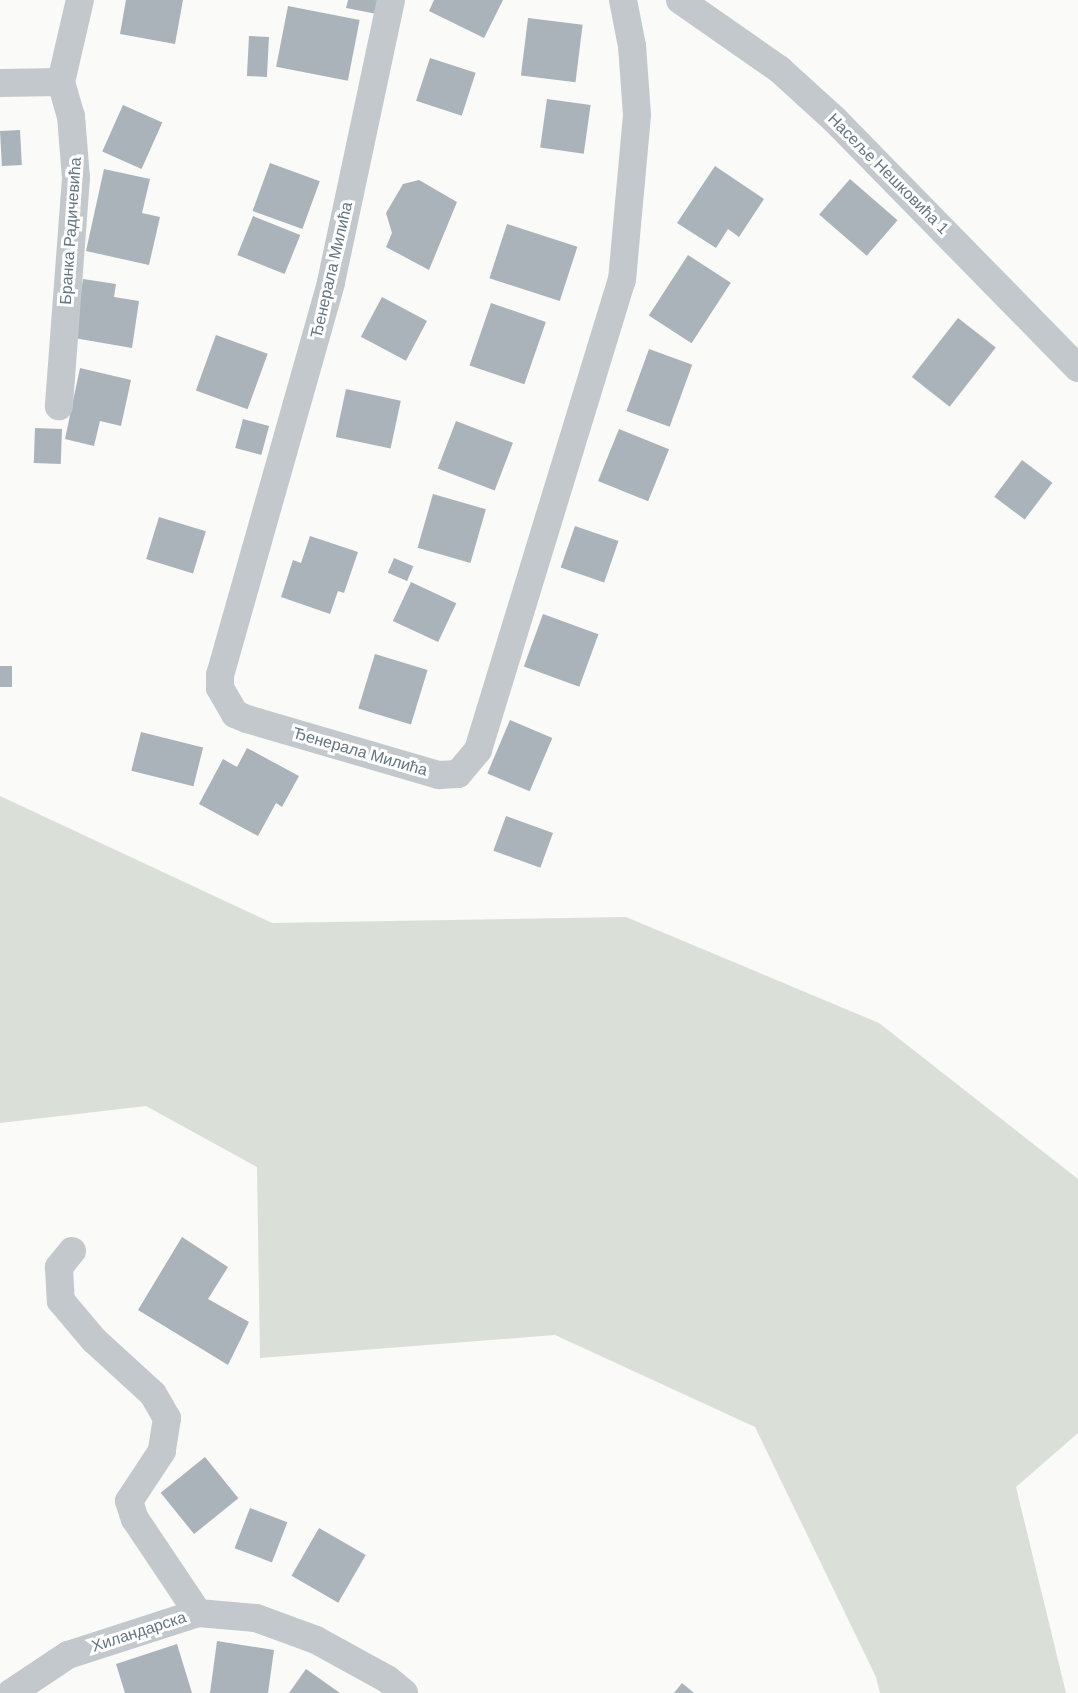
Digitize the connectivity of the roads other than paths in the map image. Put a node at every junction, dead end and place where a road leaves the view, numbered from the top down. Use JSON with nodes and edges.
{"nodes":[{"id":1,"x":80,"y":0,"type":"edge"},
{"id":2,"x":391,"y":0,"type":"edge"},
{"id":3,"x":623,"y":0,"type":"edge"},
{"id":4,"x":680,"y":0,"type":"edge"},
{"id":5,"x":61,"y":82,"type":"junction"},
{"id":6,"x":0,"y":83,"type":"edge"},
{"id":7,"x":1078,"y":368,"type":"edge"},
{"id":8,"x":59,"y":406,"type":"dead end"},
{"id":9,"x":72,"y":1251,"type":"dead end"},
{"id":10,"x":198,"y":1613,"type":"junction"},
{"id":11,"x":11,"y":1693,"type":"edge"},
{"id":12,"x":404,"y":1693,"type":"edge"}],
"edges":[{"from":1,"to":5,"type":"street"},
{"from":2,"to":3,"type":"street","name":"Ђенерала Милића"},
{"from":4,"to":7,"type":"street","name":"Насеље Нешковића 1"},
{"from":5,"to":6,"type":"street"},
{"from":5,"to":8,"type":"street","name":"Бранка Радичевића"},
{"from":9,"to":10,"type":"street"},
{"from":10,"to":11,"type":"street","name":"Хиландарска"},
{"from":10,"to":12,"type":"street","name":"Хиландарска"}]}
